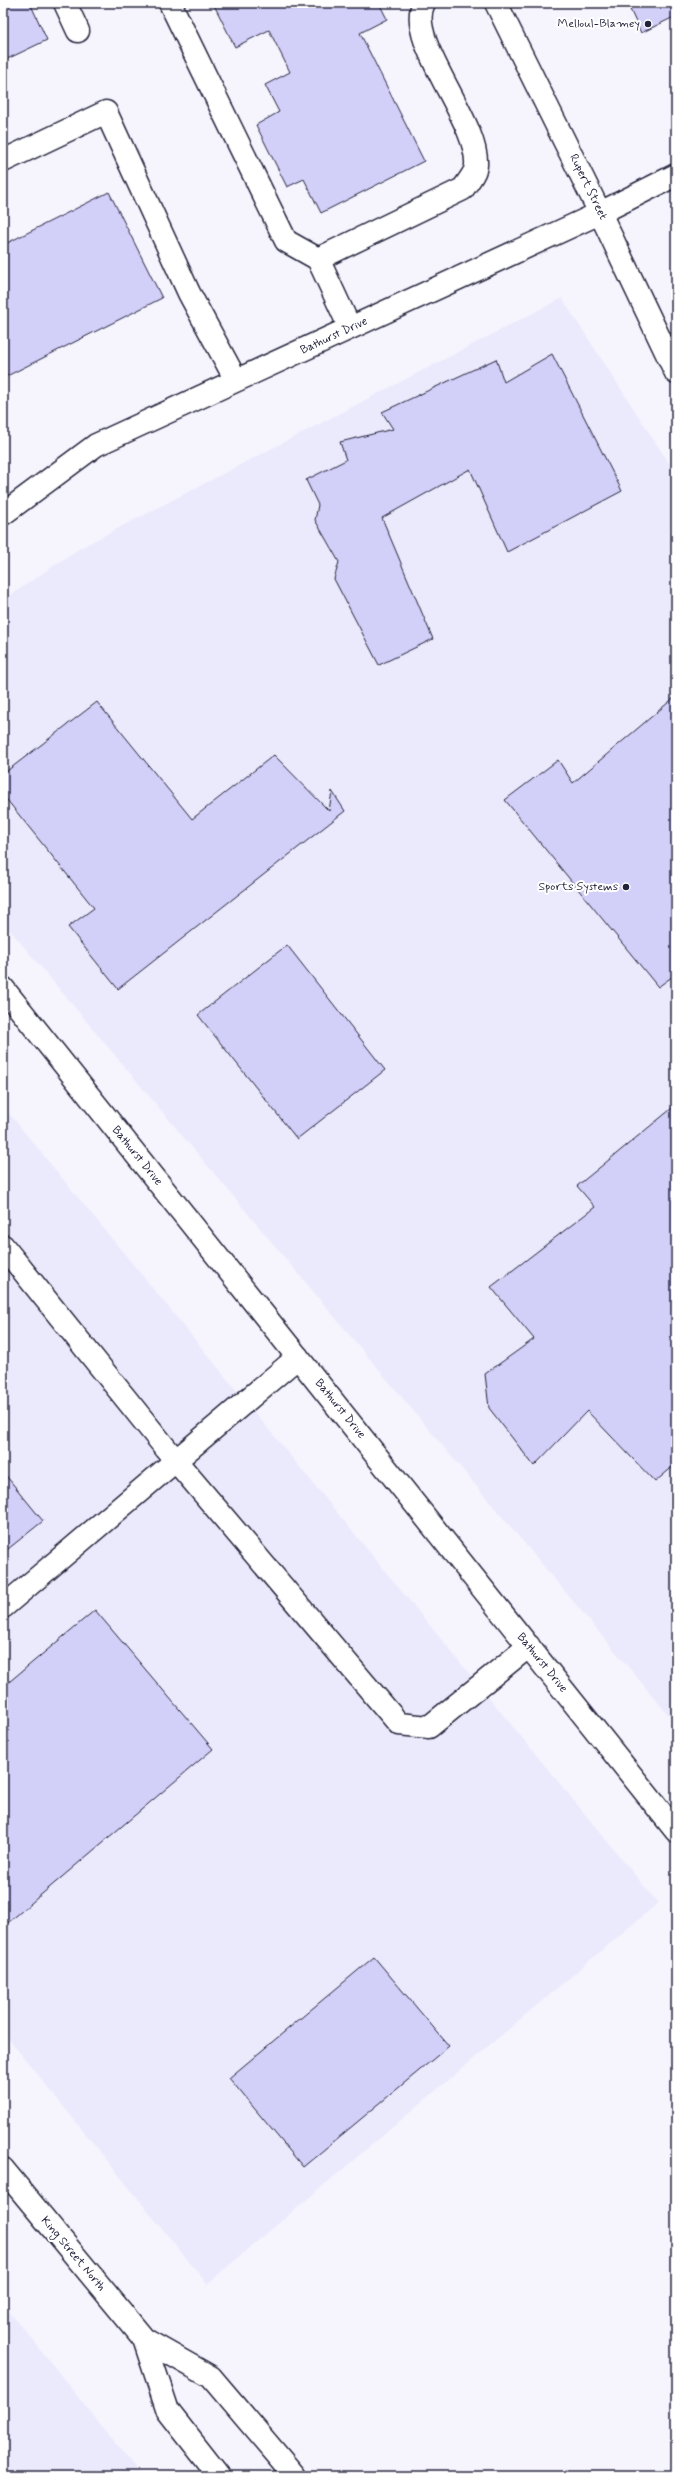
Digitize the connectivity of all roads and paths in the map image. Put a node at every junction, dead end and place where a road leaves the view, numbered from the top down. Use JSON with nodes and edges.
{"nodes":[{"id":1,"x":65,"y":3,"type":"edge"},
{"id":2,"x":170,"y":3,"type":"edge"},
{"id":3,"x":424,"y":3,"type":"edge"},
{"id":4,"x":496,"y":3,"type":"edge"},
{"id":5,"x":78,"y":31,"type":"dead end"},
{"id":6,"x":3,"y":161,"type":"edge"},
{"id":7,"x":676,"y":175,"type":"edge"},
{"id":8,"x":600,"y":213,"type":"junction"},
{"id":9,"x":318,"y":259,"type":"junction"},
{"id":10,"x":350,"y":328,"type":"junction"},
{"id":11,"x":676,"y":373,"type":"edge"},
{"id":12,"x":236,"y":380,"type":"junction"},
{"id":13,"x":3,"y":514,"type":"edge"},
{"id":14,"x":3,"y":988,"type":"edge"},
{"id":15,"x":3,"y":1246,"type":"edge"},
{"id":16,"x":298,"y":1357,"type":"junction"},
{"id":17,"x":176,"y":1461,"type":"junction"},
{"id":18,"x":3,"y":1607,"type":"edge"},
{"id":19,"x":529,"y":1646,"type":"junction"},
{"id":20,"x":676,"y":1831,"type":"edge"},
{"id":21,"x":3,"y":2169,"type":"edge"},
{"id":22,"x":144,"y":2339,"type":"junction"},
{"id":23,"x":219,"y":2476,"type":"edge"},
{"id":24,"x":295,"y":2476,"type":"edge"}],
"edges":[{"from":1,"to":5,"type":"street"},
{"from":2,"to":9,"type":"street"},
{"from":3,"to":9,"type":"street"},
{"from":4,"to":8,"type":"street","name":"Rupert Street"},
{"from":6,"to":12,"type":"street"},
{"from":7,"to":8,"type":"street","name":"Bathurst Drive"},
{"from":8,"to":10,"type":"street","name":"Bathurst Drive"},
{"from":8,"to":11,"type":"street","name":"Rupert Street"},
{"from":9,"to":10,"type":"street"},
{"from":10,"to":12,"type":"street","name":"Bathurst Drive"},
{"from":12,"to":13,"type":"street","name":"Bathurst Drive"},
{"from":14,"to":16,"type":"street","name":"Bathurst Drive"},
{"from":15,"to":17,"type":"street"},
{"from":16,"to":17,"type":"street"},
{"from":16,"to":19,"type":"street","name":"Bathurst Drive"},
{"from":17,"to":18,"type":"street"},
{"from":17,"to":19,"type":"street"},
{"from":19,"to":20,"type":"street","name":"Bathurst Drive"},
{"from":21,"to":22,"type":"street","name":"King Street North"},
{"from":22,"to":23,"type":"street","name":"King Street North"},
{"from":22,"to":24,"type":"street","name":"King Street North"}]}
